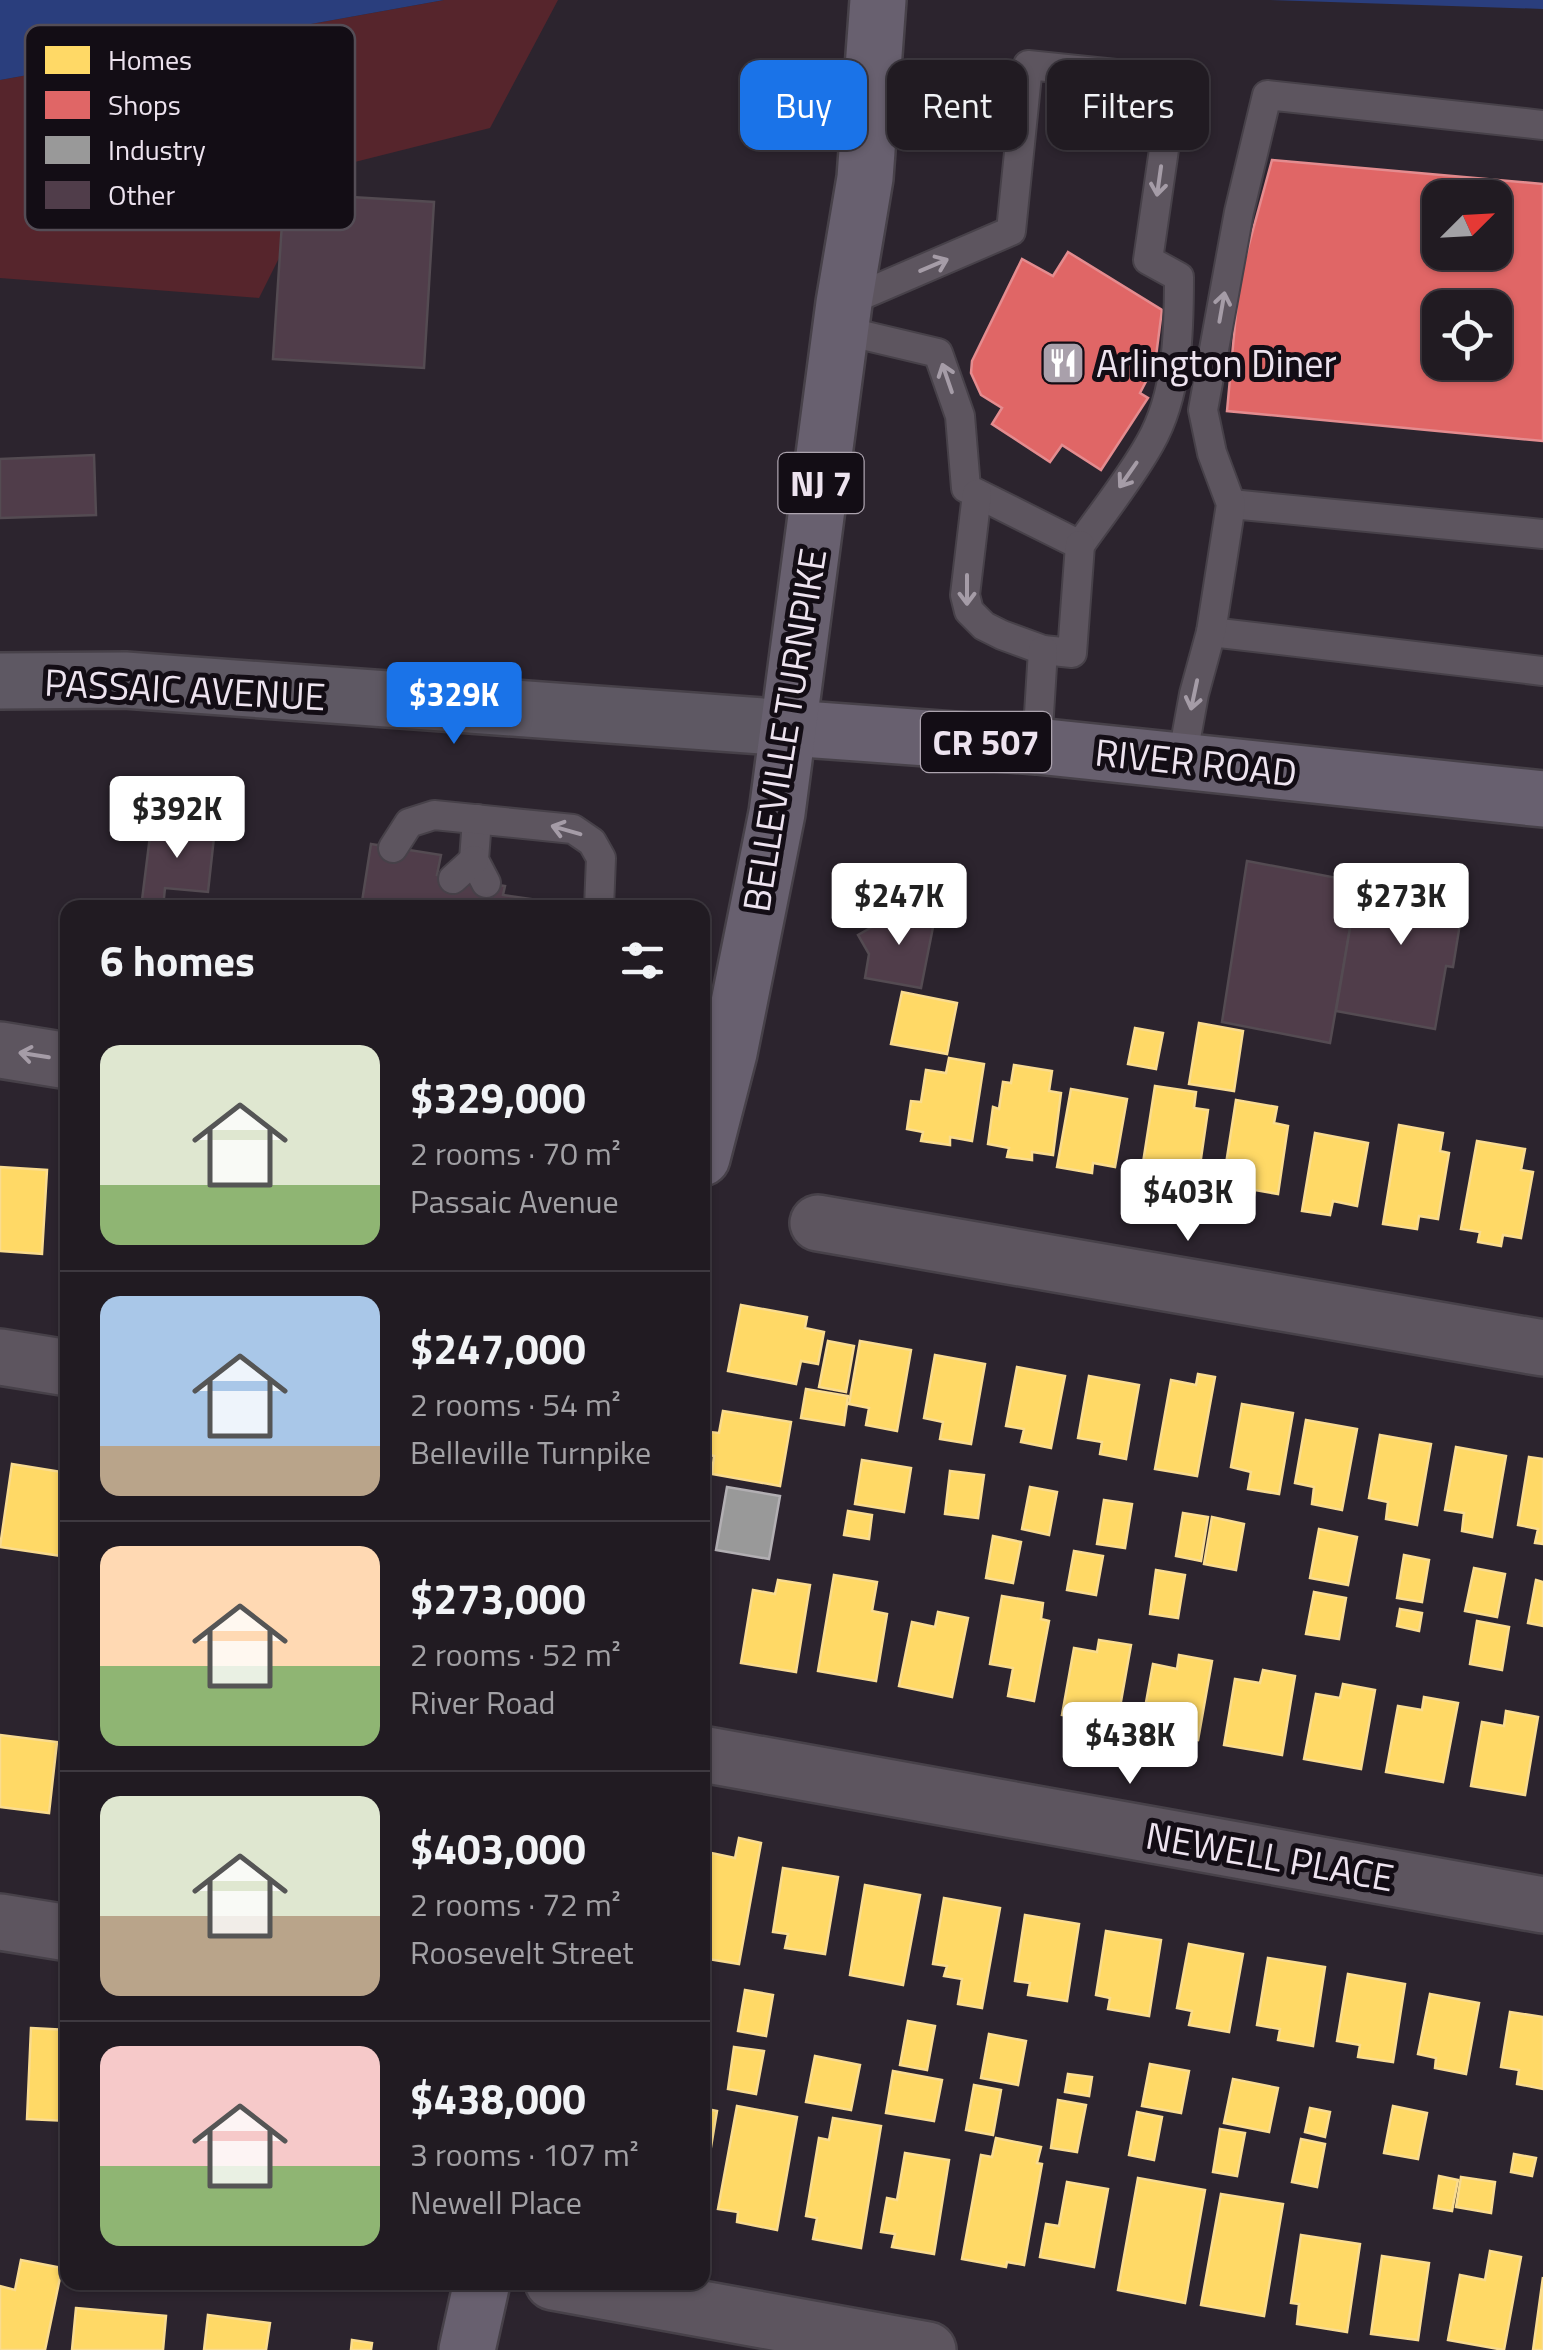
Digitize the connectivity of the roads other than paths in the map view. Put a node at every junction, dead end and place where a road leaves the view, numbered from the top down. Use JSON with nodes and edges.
{"nodes":[{"id":1,"x":878,"y":0,"type":"edge"},
{"id":2,"x":1543,"y":124,"type":"edge"},
{"id":3,"x":842,"y":317,"type":"junction"},
{"id":4,"x":977,"y":494,"type":"junction"},
{"id":5,"x":1231,"y":504,"type":"junction"},
{"id":6,"x":1543,"y":534,"type":"edge"},
{"id":7,"x":1080,"y":545,"type":"junction"},
{"id":8,"x":1211,"y":632,"type":"junction"},
{"id":9,"x":1043,"y":650,"type":"junction"},
{"id":10,"x":1543,"y":671,"type":"edge"},
{"id":11,"x":0,"y":681,"type":"edge"},
{"id":12,"x":789,"y":728,"type":"junction"},
{"id":13,"x":1037,"y":746,"type":"junction"},
{"id":14,"x":1182,"y":760,"type":"junction"},
{"id":15,"x":1543,"y":799,"type":"edge"},
{"id":16,"x":477,"y":819,"type":"junction"},
{"id":17,"x":393,"y":848,"type":"dead end"},
{"id":18,"x":471,"y":874,"type":"dead end"},
{"id":19,"x":599,"y":900,"type":"edge"},
{"id":20,"x":718,"y":1026,"type":"edge"},
{"id":21,"x":0,"y":1050,"type":"edge"},
{"id":22,"x":60,"y":1060,"type":"edge"},
{"id":23,"x":710,"y":1092,"type":"edge"},
{"id":24,"x":818,"y":1223,"type":"dead end"},
{"id":25,"x":1543,"y":1348,"type":"edge"},
{"id":26,"x":0,"y":1358,"type":"edge"},
{"id":27,"x":60,"y":1367,"type":"edge"},
{"id":28,"x":710,"y":1755,"type":"edge"},
{"id":29,"x":1543,"y":1905,"type":"edge"},
{"id":30,"x":0,"y":1922,"type":"edge"},
{"id":31,"x":60,"y":1932,"type":"edge"},
{"id":32,"x":480,"y":2290,"type":"edge"},
{"id":33,"x":597,"y":2290,"type":"edge"},
{"id":34,"x":467,"y":2350,"type":"edge"},
{"id":35,"x":928,"y":2350,"type":"edge"}],
"edges":[{"from":1,"to":3,"type":"main road","name":"BELLEVILLE TURNPIKE","number":"NJ 7"},
{"from":5,"to":2,"type":"lane","one_way":true},
{"from":4,"to":3,"type":"lane","one_way":true},
{"from":3,"to":7,"type":"lane","one_way":true},
{"from":3,"to":12,"type":"main road","name":"BELLEVILLE TURNPIKE","number":"NJ 7"},
{"from":4,"to":7,"type":"lane"},
{"from":4,"to":9,"type":"lane","one_way":true},
{"from":5,"to":6,"type":"lane"},
{"from":5,"to":8,"type":"lane"},
{"from":7,"to":9,"type":"lane"},
{"from":8,"to":10,"type":"lane"},
{"from":8,"to":14,"type":"lane","one_way":true},
{"from":9,"to":13,"type":"lane"},
{"from":11,"to":12,"type":"main road","name":"PASSAIC AVENUE"},
{"from":12,"to":13,"type":"main road","name":"RIVER ROAD","number":"CR 507"},
{"from":12,"to":20,"type":"main road","name":"BELLEVILLE TURNPIKE","number":"NJ 7"},
{"from":13,"to":14,"type":"main road","name":"RIVER ROAD","number":"CR 507"},
{"from":14,"to":15,"type":"main road","name":"RIVER ROAD","number":"CR 507"},
{"from":16,"to":17,"type":"lane"},
{"from":16,"to":18,"type":"lane"},
{"from":19,"to":16,"type":"lane","one_way":true},
{"from":20,"to":23,"type":"main road","name":"BELLEVILLE TURNPIKE","number":"NJ 7"},
{"from":22,"to":21,"type":"street","one_way":true},
{"from":24,"to":25,"type":"street"},
{"from":26,"to":27,"type":"street"},
{"from":28,"to":29,"type":"street","name":"NEWELL PLACE"},
{"from":30,"to":31,"type":"street"},
{"from":32,"to":34,"type":"main road"},
{"from":33,"to":35,"type":"street"}]}
